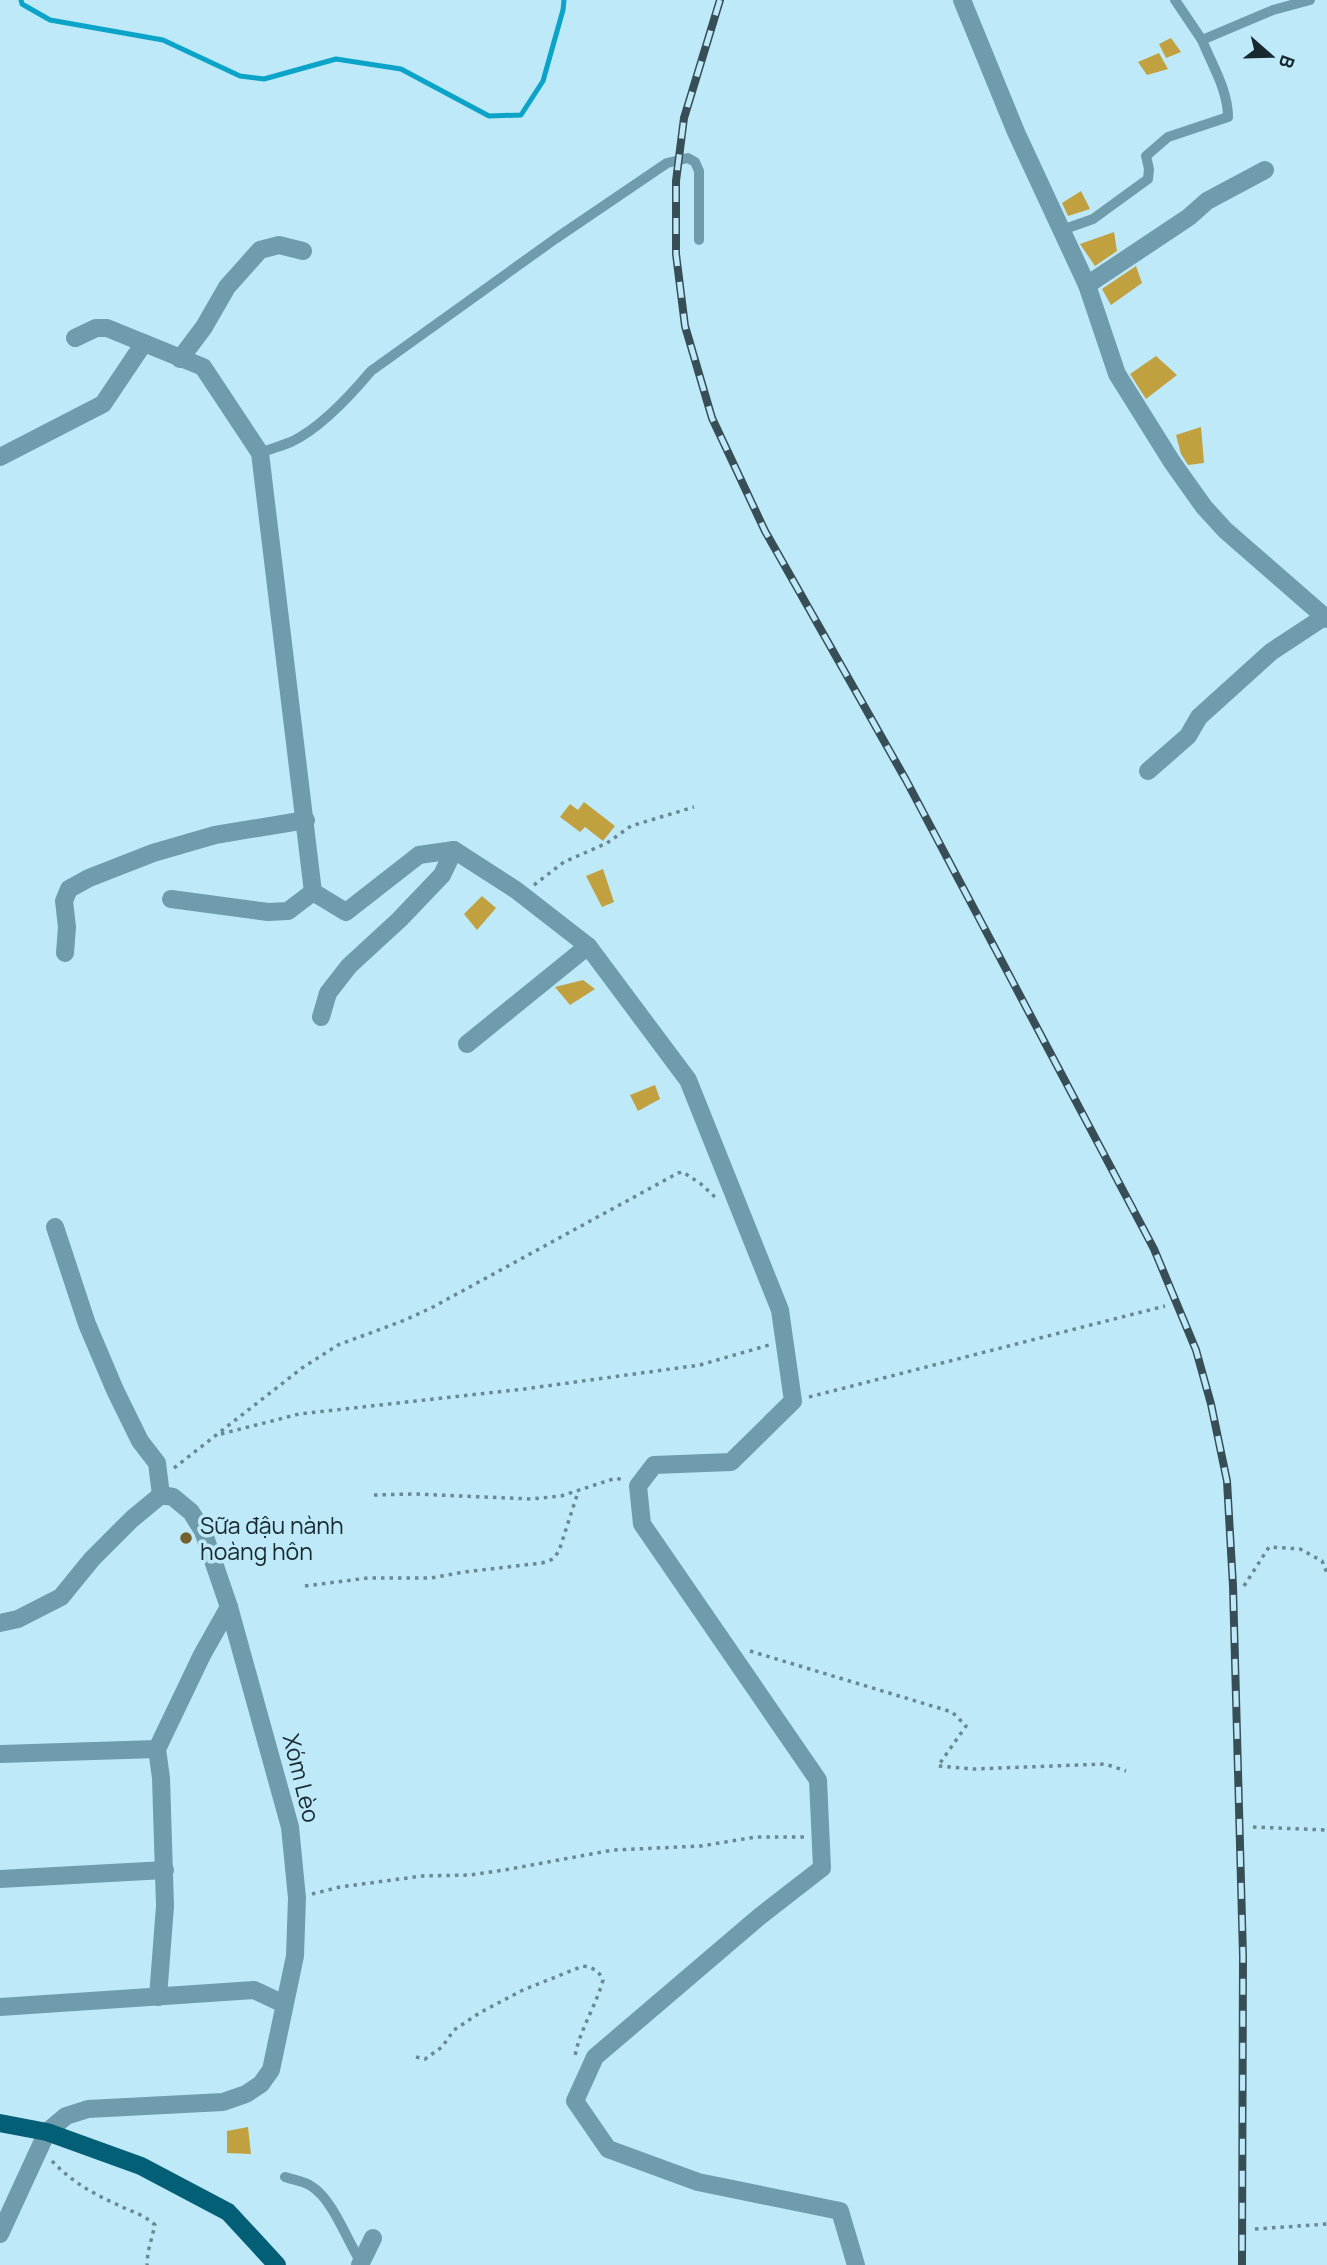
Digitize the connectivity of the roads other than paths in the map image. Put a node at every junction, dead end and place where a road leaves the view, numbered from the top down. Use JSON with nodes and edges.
{"nodes":[{"id":1,"x":962,"y":0,"type":"edge"},
{"id":2,"x":1175,"y":0,"type":"edge"},
{"id":3,"x":1310,"y":0,"type":"edge"},
{"id":4,"x":1202,"y":40,"type":"junction"},
{"id":5,"x":1265,"y":170,"type":"dead end"},
{"id":6,"x":1062,"y":230,"type":"junction"},
{"id":7,"x":699,"y":240,"type":"dead end"},
{"id":8,"x":303,"y":251,"type":"dead end"},
{"id":9,"x":1087,"y":285,"type":"junction"},
{"id":10,"x":75,"y":338,"type":"dead end"},
{"id":11,"x":144,"y":343,"type":"junction"},
{"id":12,"x":180,"y":359,"type":"junction"},
{"id":13,"x":260,"y":453,"type":"junction"},
{"id":14,"x":0,"y":457,"type":"edge"},
{"id":15,"x":1326,"y":618,"type":"edge"},
{"id":16,"x":1148,"y":771,"type":"dead end"},
{"id":17,"x":306,"y":820,"type":"junction"},
{"id":18,"x":454,"y":850,"type":"junction"},
{"id":19,"x":313,"y":892,"type":"junction"},
{"id":20,"x":171,"y":899,"type":"dead end"},
{"id":21,"x":588,"y":946,"type":"junction"},
{"id":22,"x":65,"y":953,"type":"dead end"},
{"id":23,"x":321,"y":1017,"type":"dead end"},
{"id":24,"x":467,"y":1044,"type":"dead end"},
{"id":25,"x":55,"y":1227,"type":"dead end"},
{"id":26,"x":160,"y":1487,"type":"junction"},
{"id":27,"x":229,"y":1607,"type":"junction"},
{"id":28,"x":0,"y":1623,"type":"edge"},
{"id":29,"x":156,"y":1749,"type":"junction"},
{"id":30,"x":0,"y":1754,"type":"edge"},
{"id":31,"x":164,"y":1870,"type":"junction"},
{"id":32,"x":0,"y":1879,"type":"edge"},
{"id":33,"x":158,"y":1997,"type":"junction"},
{"id":34,"x":284,"y":2004,"type":"junction"},
{"id":35,"x":0,"y":2007,"type":"edge"},
{"id":36,"x":0,"y":2123,"type":"edge"},
{"id":37,"x":43,"y":2139,"type":"junction"},
{"id":38,"x":285,"y":2177,"type":"dead end"},
{"id":39,"x":0,"y":2234,"type":"edge"},
{"id":40,"x":373,"y":2238,"type":"dead end"},
{"id":41,"x":361,"y":2264,"type":"edge"},
{"id":42,"x":277,"y":2265,"type":"edge"},
{"id":43,"x":856,"y":2265,"type":"edge"}],
"edges":[{"from":1,"to":6,"type":"street"},
{"from":2,"to":4,"type":"lane"},
{"from":3,"to":4,"type":"lane"},
{"from":4,"to":6,"type":"lane"},
{"from":5,"to":9,"type":"street"},
{"from":6,"to":9,"type":"street"},
{"from":7,"to":13,"type":"lane"},
{"from":8,"to":12,"type":"street"},
{"from":9,"to":15,"type":"street"},
{"from":10,"to":11,"type":"street"},
{"from":11,"to":12,"type":"street"},
{"from":11,"to":14,"type":"street"},
{"from":12,"to":13,"type":"street"},
{"from":13,"to":17,"type":"street"},
{"from":15,"to":16,"type":"street"},
{"from":17,"to":19,"type":"street"},
{"from":17,"to":22,"type":"street"},
{"from":18,"to":19,"type":"street"},
{"from":18,"to":21,"type":"street"},
{"from":18,"to":23,"type":"street"},
{"from":19,"to":20,"type":"street"},
{"from":21,"to":24,"type":"street"},
{"from":21,"to":43,"type":"street"},
{"from":25,"to":26,"type":"street"},
{"from":26,"to":27,"type":"street","name":"Xóm Lèo"},
{"from":26,"to":28,"type":"street"},
{"from":27,"to":29,"type":"street"},
{"from":27,"to":34,"type":"street","name":"Xóm Lèo"},
{"from":29,"to":30,"type":"street"},
{"from":29,"to":31,"type":"street"},
{"from":31,"to":32,"type":"street"},
{"from":31,"to":33,"type":"street"},
{"from":33,"to":34,"type":"street"},
{"from":33,"to":35,"type":"street"},
{"from":34,"to":37,"type":"street","name":"Xóm Lèo"},
{"from":36,"to":37,"type":"main road"},
{"from":37,"to":39,"type":"street"},
{"from":37,"to":42,"type":"main road"},
{"from":38,"to":41,"type":"lane"},
{"from":40,"to":41,"type":"street"}]}
